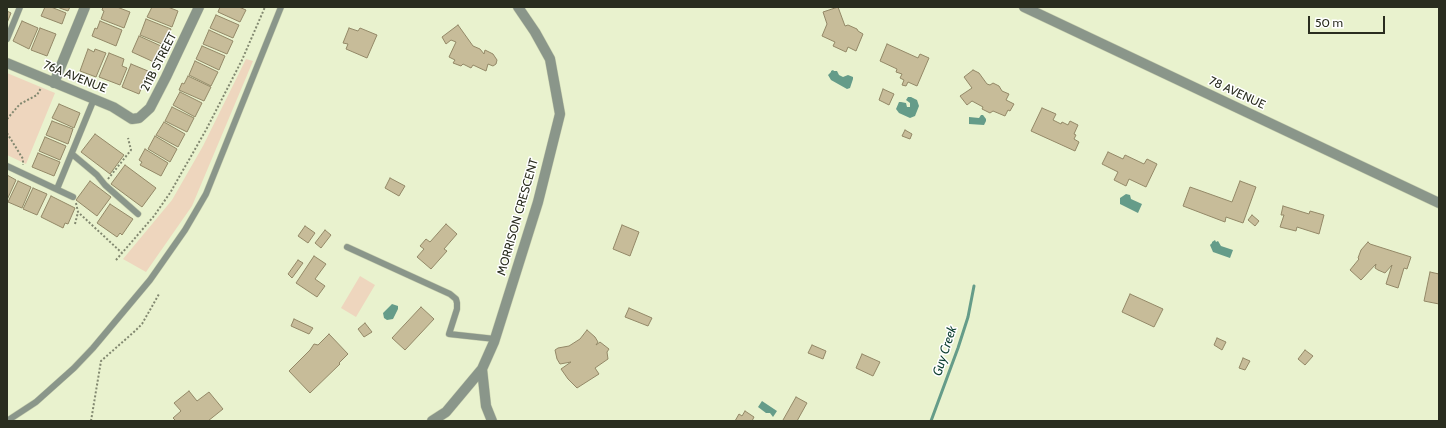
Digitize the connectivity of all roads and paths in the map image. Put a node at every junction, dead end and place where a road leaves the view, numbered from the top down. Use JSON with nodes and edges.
{"nodes":[{"id":1,"x":20,"y":7,"type":"edge"},
{"id":2,"x":85,"y":7,"type":"edge"},
{"id":3,"x":199,"y":7,"type":"edge"},
{"id":4,"x":265,"y":7,"type":"edge"},
{"id":5,"x":281,"y":7,"type":"edge"},
{"id":6,"x":518,"y":7,"type":"edge"},
{"id":7,"x":1024,"y":7,"type":"edge"},
{"id":8,"x":7,"y":39,"type":"edge"},
{"id":9,"x":7,"y":63,"type":"edge"},
{"id":10,"x":54,"y":83,"type":"junction"},
{"id":11,"x":42,"y":86,"type":"dead end"},
{"id":12,"x":94,"y":99,"type":"junction"},
{"id":13,"x":132,"y":119,"type":"joint"},
{"id":14,"x":7,"y":120,"type":"edge"},
{"id":15,"x":7,"y":133,"type":"edge"},
{"id":16,"x":128,"y":138,"type":"dead end"},
{"id":17,"x":72,"y":154,"type":"junction"},
{"id":18,"x":7,"y":166,"type":"edge"},
{"id":19,"x":20,"y":172,"type":"junction"},
{"id":20,"x":107,"y":180,"type":"dead end"},
{"id":21,"x":58,"y":189,"type":"junction"},
{"id":22,"x":73,"y":197,"type":"joint"},
{"id":23,"x":1439,"y":203,"type":"edge"},
{"id":24,"x":78,"y":212,"type":"junction"},
{"id":25,"x":138,"y":214,"type":"dead end"},
{"id":26,"x":75,"y":224,"type":"dead end"},
{"id":27,"x":347,"y":247,"type":"dead end"},
{"id":28,"x":122,"y":253,"type":"junction"},
{"id":29,"x":116,"y":260,"type":"dead end"},
{"id":30,"x":159,"y":294,"type":"dead end"},
{"id":31,"x":495,"y":339,"type":"junction"},
{"id":32,"x":482,"y":369,"type":"junction"},
{"id":33,"x":7,"y":421,"type":"edge"},
{"id":34,"x":91,"y":421,"type":"edge"},
{"id":35,"x":432,"y":421,"type":"edge"},
{"id":36,"x":492,"y":421,"type":"edge"}],
"edges":[{"from":1,"to":8,"type":"lane"},
{"from":2,"to":10,"type":"street"},
{"from":3,"to":13,"type":"street","name":"211B STREET"},
{"from":4,"to":28,"type":"path"},
{"from":5,"to":33,"type":"lane"},
{"from":6,"to":31,"type":"street","name":"MORRISON CRESCENT"},
{"from":7,"to":23,"type":"street","name":"78 AVENUE"},
{"from":9,"to":10,"type":"street","name":"76A AVENUE"},
{"from":10,"to":12,"type":"street","name":"76A AVENUE"},
{"from":11,"to":14,"type":"path"},
{"from":12,"to":13,"type":"street","name":"76A AVENUE"},
{"from":12,"to":17,"type":"lane"},
{"from":15,"to":19,"type":"path"},
{"from":16,"to":20,"type":"path"},
{"from":17,"to":21,"type":"lane"},
{"from":17,"to":25,"type":"lane"},
{"from":18,"to":19,"type":"lane"},
{"from":19,"to":21,"type":"lane"},
{"from":21,"to":22,"type":"lane"},
{"from":22,"to":24,"type":"path"},
{"from":24,"to":26,"type":"path"},
{"from":24,"to":28,"type":"path"},
{"from":27,"to":31,"type":"lane"},
{"from":28,"to":29,"type":"path"},
{"from":30,"to":34,"type":"path"},
{"from":31,"to":32,"type":"street","name":"MORRISON CRESCENT"},
{"from":32,"to":35,"type":"street","name":"MORRISON CRESCENT"},
{"from":32,"to":36,"type":"street"}]}
